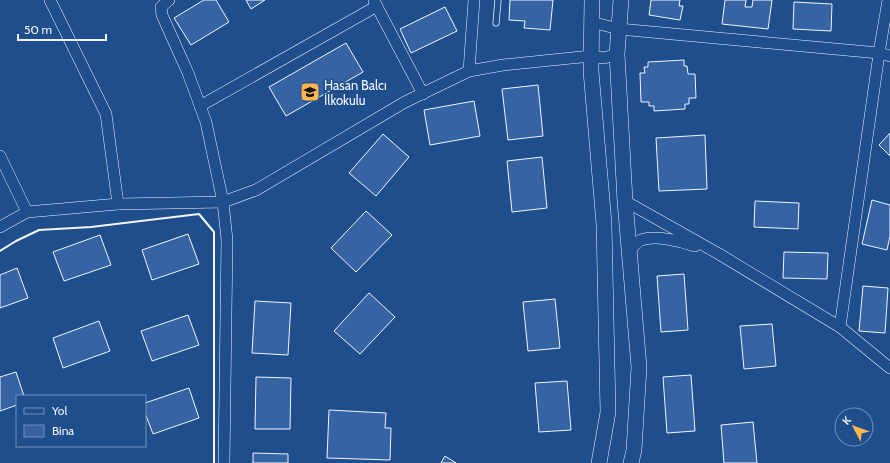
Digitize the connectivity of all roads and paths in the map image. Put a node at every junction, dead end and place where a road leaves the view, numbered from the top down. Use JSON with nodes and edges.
{"nodes":[{"id":1,"x":50,"y":0,"type":"edge"},
{"id":2,"x":169,"y":0,"type":"edge"},
{"id":3,"x":474,"y":0,"type":"edge"},
{"id":4,"x":498,"y":0,"type":"edge"},
{"id":5,"x":592,"y":0,"type":"edge"},
{"id":6,"x":621,"y":0,"type":"edge"},
{"id":7,"x":888,"y":0,"type":"edge"},
{"id":8,"x":375,"y":3,"type":"edge"},
{"id":9,"x":496,"y":23,"type":"dead end"},
{"id":10,"x":592,"y":26,"type":"junction"},
{"id":11,"x":619,"y":29,"type":"junction"},
{"id":12,"x":617,"y":54,"type":"junction"},
{"id":13,"x":885,"y":55,"type":"edge"},
{"id":14,"x":591,"y":56,"type":"junction"},
{"id":15,"x":469,"y":71,"type":"junction"},
{"id":16,"x":423,"y":94,"type":"junction"},
{"id":17,"x":200,"y":106,"type":"junction"},
{"id":18,"x":0,"y":156,"type":"edge"},
{"id":19,"x":624,"y":201,"type":"junction"},
{"id":20,"x":223,"y":202,"type":"junction"},
{"id":21,"x":118,"y":204,"type":"junction"},
{"id":22,"x":27,"y":212,"type":"junction"},
{"id":23,"x":0,"y":227,"type":"edge"},
{"id":24,"x":629,"y":251,"type":"junction"},
{"id":25,"x":719,"y":254,"type":"junction"},
{"id":26,"x":840,"y":327,"type":"junction"},
{"id":27,"x":890,"y":368,"type":"edge"},
{"id":28,"x":224,"y":463,"type":"edge"},
{"id":29,"x":599,"y":463,"type":"edge"},
{"id":30,"x":631,"y":463,"type":"edge"}],
"edges":[{"from":1,"to":21,"type":"street"},
{"from":2,"to":17,"type":"street"},
{"from":3,"to":15,"type":"street"},
{"from":4,"to":9,"type":"lane"},
{"from":5,"to":10,"type":"main road"},
{"from":6,"to":11,"type":"main road"},
{"from":7,"to":13,"type":"street"},
{"from":8,"to":16,"type":"street"},
{"from":8,"to":17,"type":"street"},
{"from":10,"to":11,"type":"street"},
{"from":10,"to":14,"type":"main road"},
{"from":11,"to":12,"type":"main road"},
{"from":11,"to":13,"type":"street"},
{"from":12,"to":14,"type":"street"},
{"from":12,"to":19,"type":"main road"},
{"from":13,"to":26,"type":"street"},
{"from":14,"to":15,"type":"street"},
{"from":14,"to":29,"type":"main road"},
{"from":15,"to":16,"type":"street"},
{"from":16,"to":20,"type":"street"},
{"from":17,"to":20,"type":"street"},
{"from":18,"to":22,"type":"street"},
{"from":19,"to":24,"type":"main road"},
{"from":19,"to":25,"type":"street"},
{"from":20,"to":21,"type":"street"},
{"from":20,"to":28,"type":"street"},
{"from":21,"to":22,"type":"street"},
{"from":22,"to":23,"type":"street"},
{"from":24,"to":25,"type":"street"},
{"from":24,"to":30,"type":"main road"},
{"from":25,"to":26,"type":"street"},
{"from":26,"to":27,"type":"street"}]}
